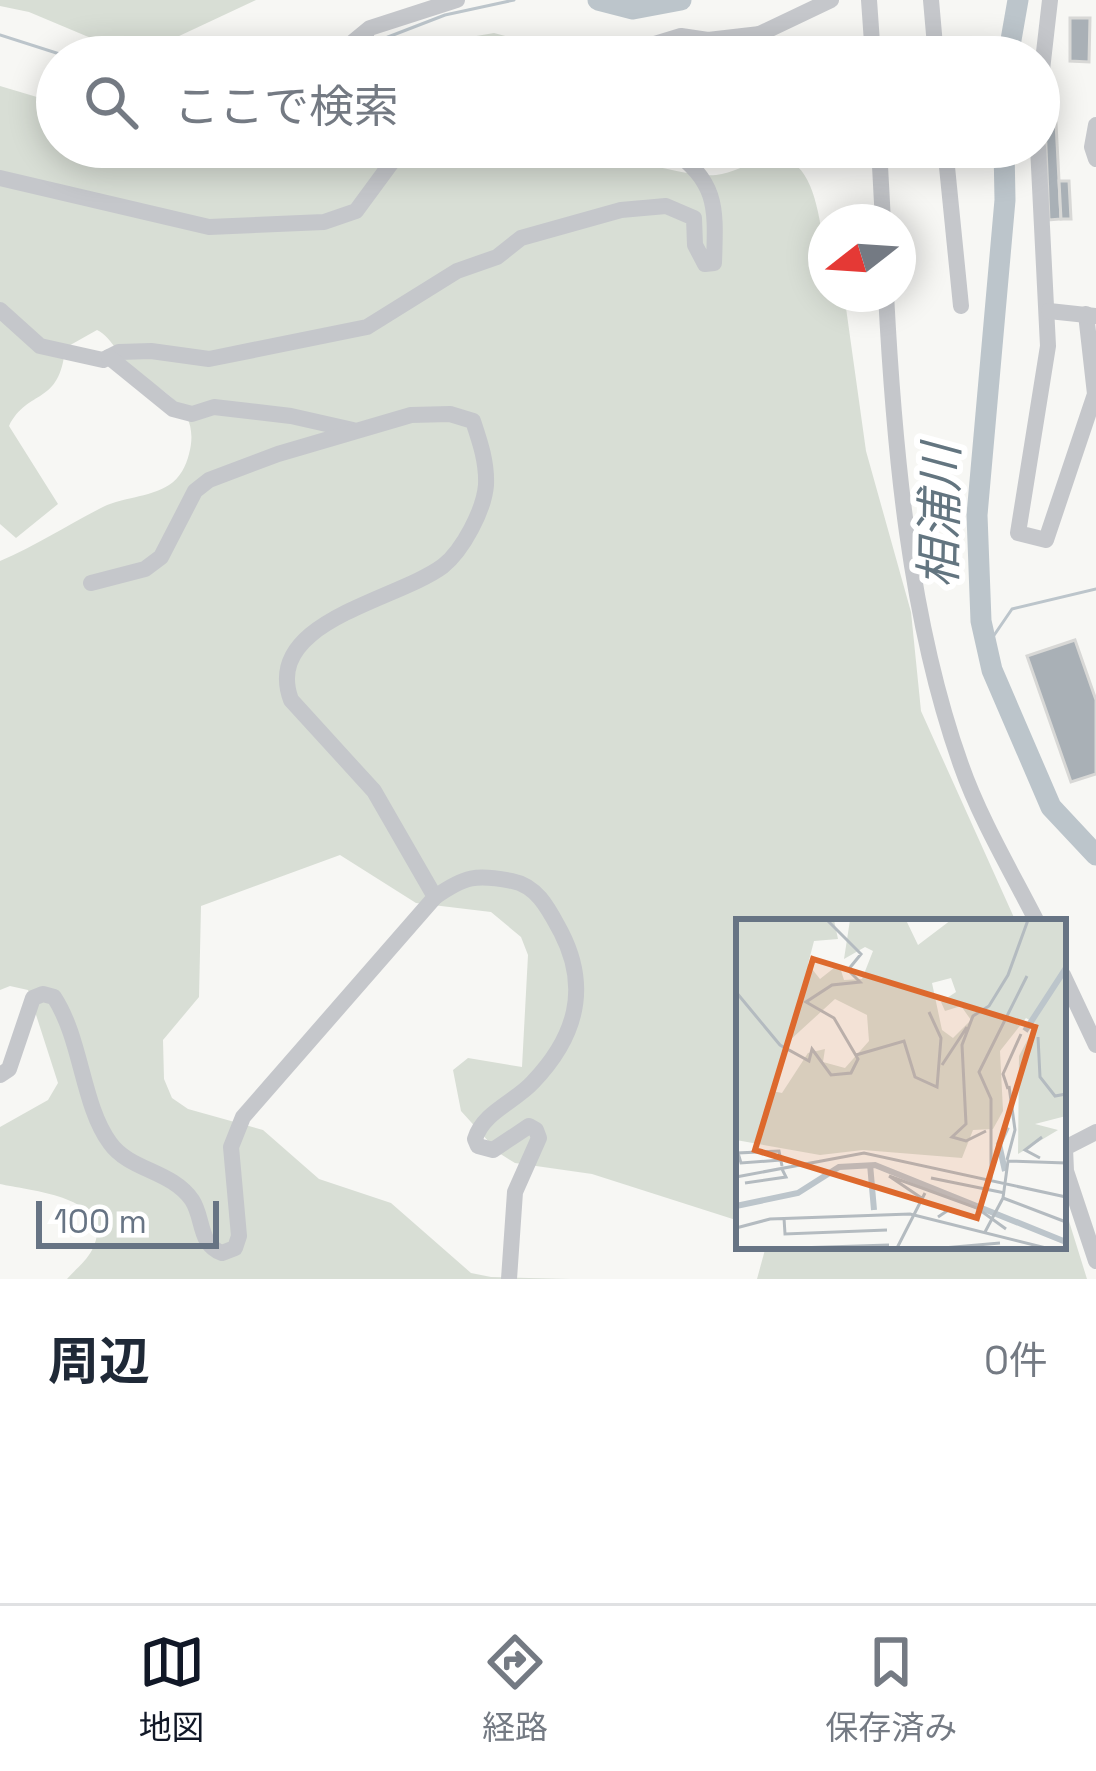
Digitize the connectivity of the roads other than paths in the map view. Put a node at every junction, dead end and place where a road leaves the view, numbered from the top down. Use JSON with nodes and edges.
{"nodes":[{"id":1,"x":457,"y":0,"type":"edge"},
{"id":2,"x":831,"y":0,"type":"edge"},
{"id":3,"x":869,"y":0,"type":"edge"},
{"id":4,"x":931,"y":0,"type":"edge"},
{"id":5,"x":1050,"y":0,"type":"edge"},
{"id":6,"x":368,"y":36,"type":"edge"},
{"id":7,"x":757,"y":36,"type":"edge"},
{"id":8,"x":872,"y":36,"type":"edge"},
{"id":9,"x":934,"y":36,"type":"edge"},
{"id":10,"x":1046,"y":36,"type":"edge"},
{"id":11,"x":1096,"y":124,"type":"edge"},
{"id":12,"x":1096,"y":159,"type":"edge"},
{"id":13,"x":388,"y":168,"type":"edge"},
{"id":14,"x":692,"y":168,"type":"edge"},
{"id":15,"x":880,"y":168,"type":"edge"},
{"id":16,"x":947,"y":168,"type":"edge"},
{"id":17,"x":1040,"y":168,"type":"edge"},
{"id":18,"x":0,"y":178,"type":"edge"},
{"id":19,"x":882,"y":204,"type":"edge"},
{"id":20,"x":961,"y":306,"type":"dead end"},
{"id":21,"x":0,"y":310,"type":"edge"},
{"id":22,"x":1049,"y":311,"type":"junction"},
{"id":23,"x":887,"y":312,"type":"edge"},
{"id":24,"x":1091,"y":315,"type":"edge"},
{"id":25,"x":109,"y":357,"type":"junction"},
{"id":26,"x":353,"y":430,"type":"junction"},
{"id":27,"x":92,"y":583,"type":"dead end"},
{"id":28,"x":435,"y":897,"type":"junction"},
{"id":29,"x":1036,"y":919,"type":"edge"},
{"id":30,"x":1066,"y":981,"type":"edge"},
{"id":31,"x":1096,"y":1046,"type":"edge"},
{"id":32,"x":0,"y":1075,"type":"edge"},
{"id":33,"x":1096,"y":1132,"type":"edge"},
{"id":34,"x":1066,"y":1147,"type":"edge"},
{"id":35,"x":1066,"y":1171,"type":"edge"},
{"id":36,"x":1096,"y":1261,"type":"edge"},
{"id":37,"x":509,"y":1279,"type":"edge"}],
"edges":[{"from":1,"to":6,"type":"street"},
{"from":2,"to":7,"type":"street"},
{"from":3,"to":8,"type":"street"},
{"from":4,"to":9,"type":"street"},
{"from":5,"to":10,"type":"street"},
{"from":11,"to":12,"type":"street"},
{"from":13,"to":18,"type":"street"},
{"from":14,"to":25,"type":"street"},
{"from":15,"to":19,"type":"street"},
{"from":16,"to":20,"type":"street"},
{"from":17,"to":22,"type":"street"},
{"from":21,"to":25,"type":"street"},
{"from":22,"to":24,"type":"street"},
{"from":22,"to":24,"type":"street"},
{"from":23,"to":29,"type":"street"},
{"from":25,"to":26,"type":"street"},
{"from":26,"to":27,"type":"street"},
{"from":26,"to":28,"type":"street"},
{"from":28,"to":32,"type":"street"},
{"from":28,"to":37,"type":"street"},
{"from":30,"to":31,"type":"street"},
{"from":33,"to":34,"type":"street"},
{"from":35,"to":36,"type":"street"}]}
